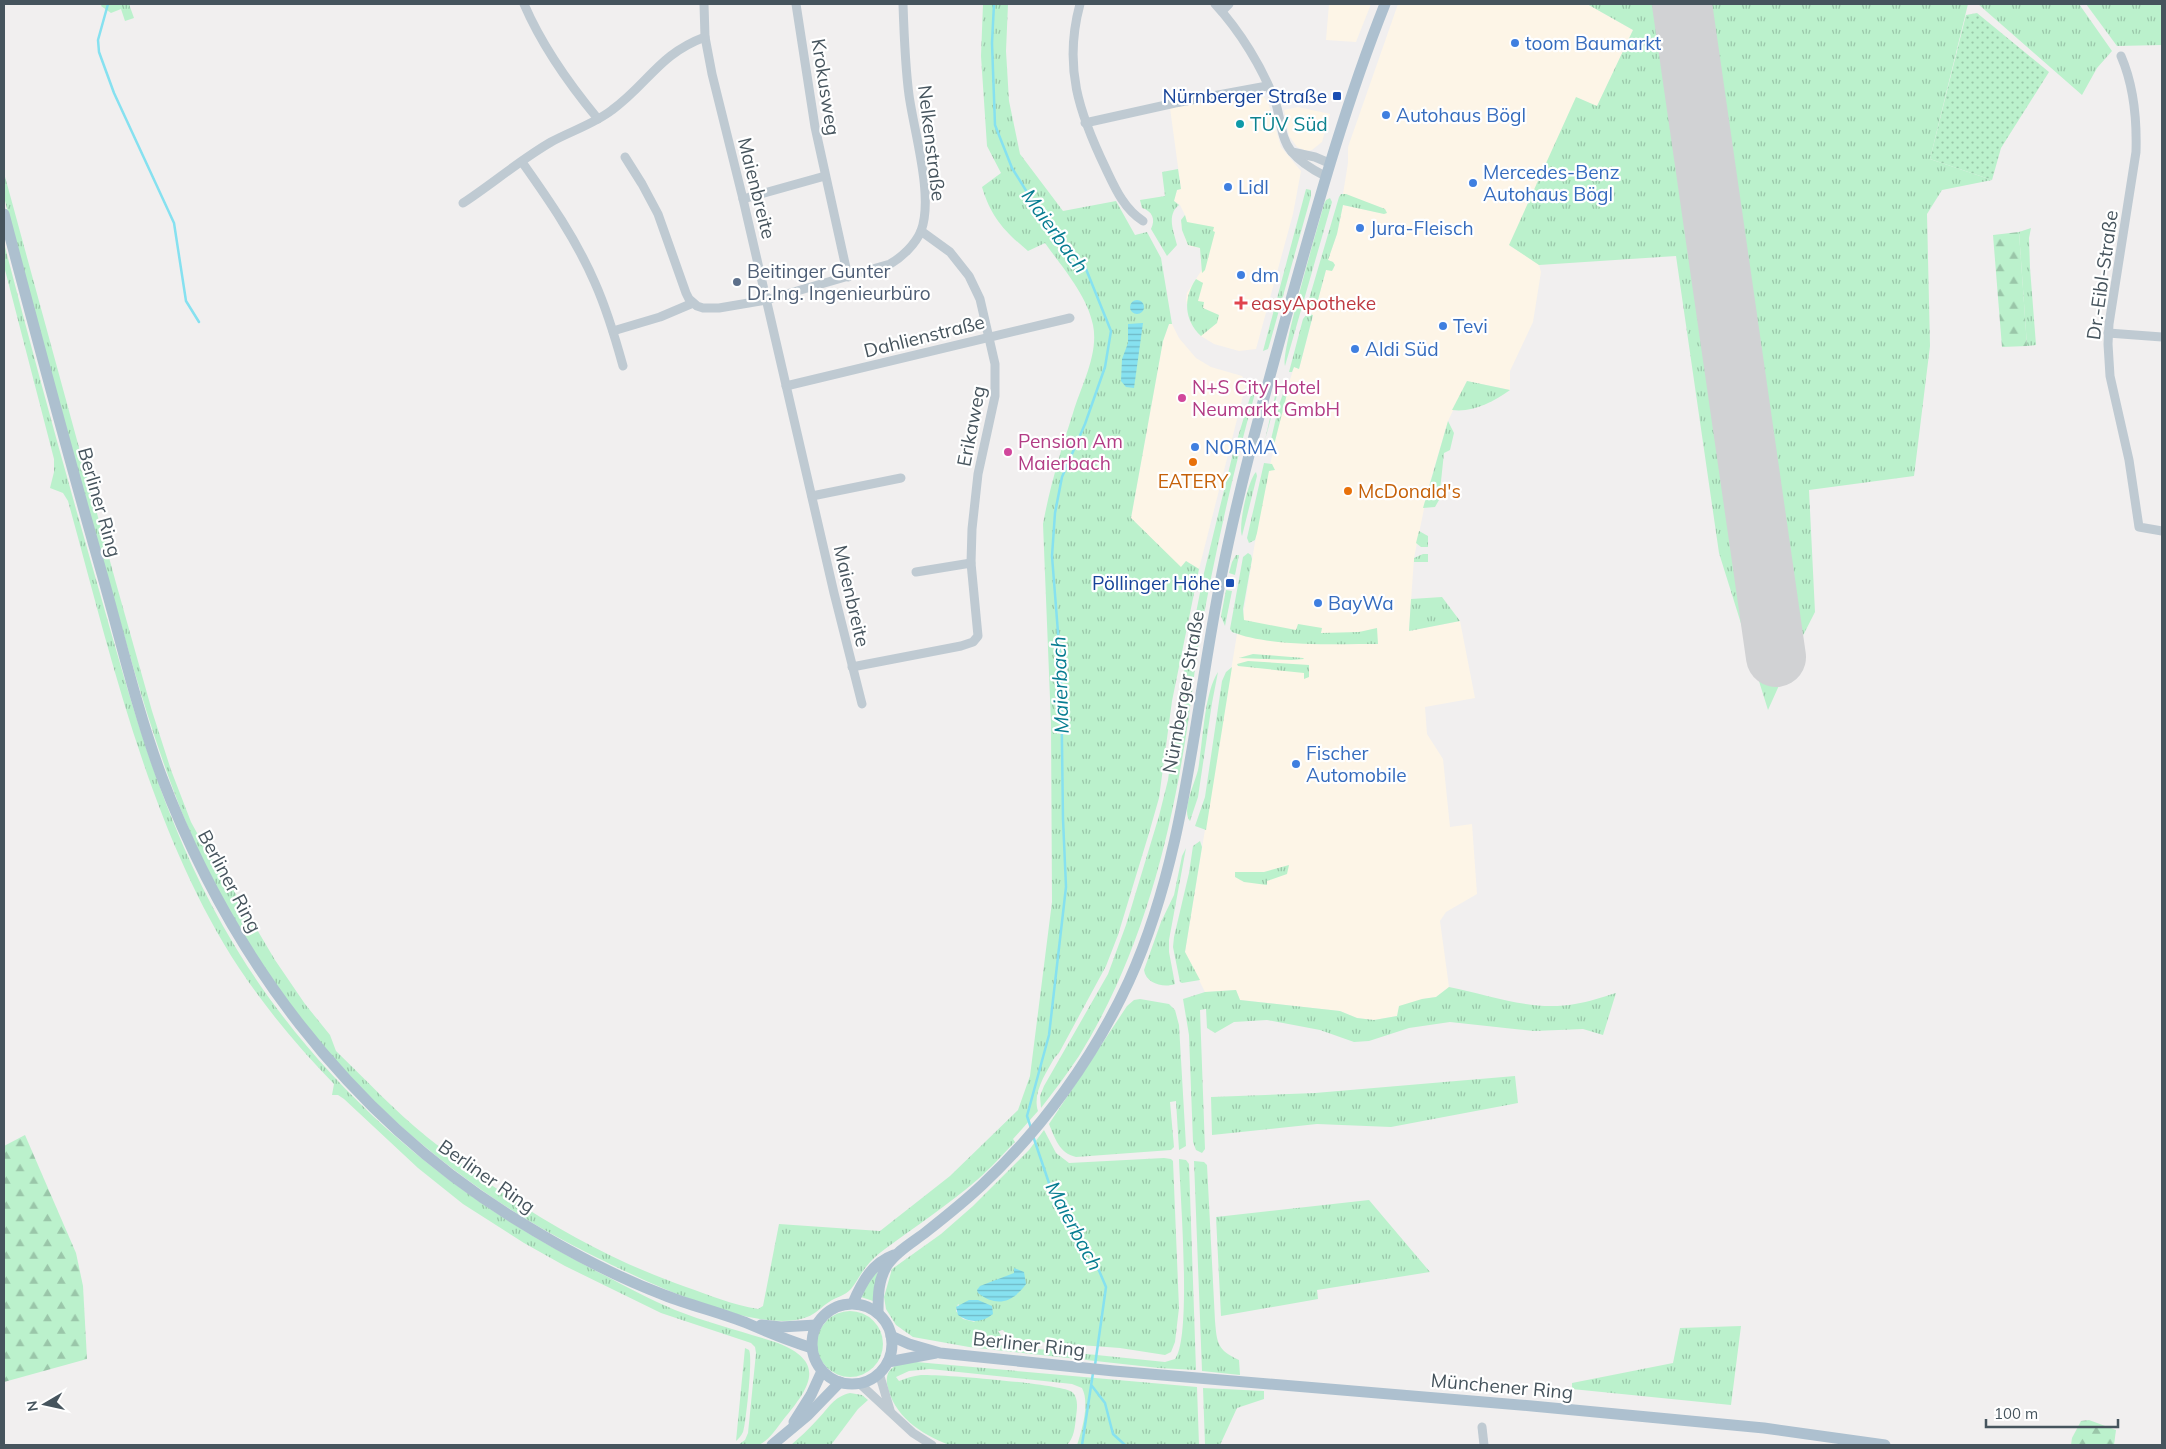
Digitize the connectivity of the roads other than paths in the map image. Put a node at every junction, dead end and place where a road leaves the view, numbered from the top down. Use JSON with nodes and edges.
{"nodes":[{"id":1,"x":524,"y":4,"type":"edge"},
{"id":2,"x":704,"y":4,"type":"edge"},
{"id":3,"x":796,"y":4,"type":"edge"},
{"id":4,"x":903,"y":4,"type":"edge"},
{"id":5,"x":1080,"y":4,"type":"edge"},
{"id":6,"x":1215,"y":4,"type":"edge"},
{"id":7,"x":1229,"y":4,"type":"edge"},
{"id":8,"x":1385,"y":4,"type":"edge"},
{"id":9,"x":1222,"y":11,"type":"junction"},
{"id":10,"x":704,"y":37,"type":"junction"},
{"id":11,"x":2120,"y":56,"type":"dead end"},
{"id":12,"x":1267,"y":86,"type":"junction"},
{"id":13,"x":598,"y":119,"type":"junction"},
{"id":14,"x":1085,"y":123,"type":"junction"},
{"id":15,"x":1292,"y":152,"type":"junction"},
{"id":16,"x":625,"y":157,"type":"dead end"},
{"id":17,"x":522,"y":162,"type":"junction"},
{"id":18,"x":1329,"y":163,"type":"junction"},
{"id":19,"x":825,"y":176,"type":"junction"},
{"id":20,"x":1325,"y":176,"type":"junction"},
{"id":21,"x":743,"y":199,"type":"junction"},
{"id":22,"x":463,"y":203,"type":"dead end"},
{"id":23,"x":4,"y":214,"type":"edge"},
{"id":24,"x":1143,"y":221,"type":"dead end"},
{"id":25,"x":921,"y":231,"type":"junction"},
{"id":26,"x":848,"y":277,"type":"junction"},
{"id":27,"x":766,"y":300,"type":"junction"},
{"id":28,"x":693,"y":303,"type":"junction"},
{"id":29,"x":1070,"y":318,"type":"dead end"},
{"id":30,"x":613,"y":331,"type":"junction"},
{"id":31,"x":2108,"y":332,"type":"junction"},
{"id":32,"x":2162,"y":337,"type":"edge"},
{"id":33,"x":989,"y":338,"type":"junction"},
{"id":34,"x":623,"y":366,"type":"dead end"},
{"id":35,"x":786,"y":386,"type":"junction"},
{"id":36,"x":902,"y":478,"type":"dead end"},
{"id":37,"x":812,"y":496,"type":"junction"},
{"id":38,"x":2162,"y":531,"type":"edge"},
{"id":39,"x":971,"y":563,"type":"junction"},
{"id":40,"x":916,"y":572,"type":"dead end"},
{"id":41,"x":852,"y":667,"type":"junction"},
{"id":42,"x":862,"y":704,"type":"dead end"},
{"id":43,"x":898,"y":1253,"type":"junction"},
{"id":44,"x":853,"y":1303,"type":"junction"},
{"id":45,"x":878,"y":1313,"type":"junction"},
{"id":46,"x":748,"y":1323,"type":"junction"},
{"id":47,"x":816,"y":1324,"type":"junction"},
{"id":48,"x":891,"y":1336,"type":"junction"},
{"id":49,"x":812,"y":1348,"type":"junction"},
{"id":50,"x":940,"y":1353,"type":"junction"},
{"id":51,"x":888,"y":1362,"type":"junction"},
{"id":52,"x":822,"y":1371,"type":"junction"},
{"id":53,"x":1114,"y":1371,"type":"joint"},
{"id":54,"x":879,"y":1373,"type":"junction"},
{"id":55,"x":840,"y":1382,"type":"junction"},
{"id":56,"x":860,"y":1383,"type":"junction"},
{"id":57,"x":890,"y":1410,"type":"junction"},
{"id":58,"x":1482,"y":1427,"type":"dead end"},
{"id":59,"x":789,"y":1431,"type":"junction"},
{"id":60,"x":772,"y":1445,"type":"edge"},
{"id":61,"x":932,"y":1445,"type":"edge"},
{"id":62,"x":1484,"y":1445,"type":"edge"},
{"id":63,"x":1885,"y":1445,"type":"edge"}],
"edges":[{"from":1,"to":13,"type":"street"},
{"from":2,"to":10,"type":"street","name":"Maienbreite"},
{"from":3,"to":19,"type":"street","name":"Krokusweg"},
{"from":4,"to":25,"type":"street","name":"Nelkenstraße"},
{"from":5,"to":14,"type":"street"},
{"from":6,"to":9,"type":"street"},
{"from":7,"to":9,"type":"street"},
{"from":8,"to":18,"type":"main road","name":"Nürnberger Straße"},
{"from":9,"to":12,"type":"street"},
{"from":10,"to":13,"type":"street"},
{"from":10,"to":21,"type":"street","name":"Maienbreite"},
{"from":11,"to":31,"type":"street","name":"Dr.-Eibl-Straße"},
{"from":12,"to":14,"type":"street"},
{"from":12,"to":15,"type":"street"},
{"from":13,"to":17,"type":"street"},
{"from":14,"to":24,"type":"street"},
{"from":15,"to":18,"type":"street"},
{"from":15,"to":20,"type":"street"},
{"from":16,"to":28,"type":"street"},
{"from":17,"to":22,"type":"street"},
{"from":17,"to":30,"type":"street"},
{"from":18,"to":20,"type":"main road","name":"Nürnberger Straße"},
{"from":19,"to":21,"type":"street"},
{"from":19,"to":26,"type":"street","name":"Krokusweg"},
{"from":20,"to":43,"type":"main road","name":"Nürnberger Straße"},
{"from":21,"to":27,"type":"street","name":"Maienbreite"},
{"from":23,"to":46,"type":"main road","name":"Berliner Ring"},
{"from":25,"to":26,"type":"street","name":"Nelkenstraße"},
{"from":25,"to":33,"type":"street","name":"Erikaweg"},
{"from":26,"to":27,"type":"street","name":"Nelkenstraße"},
{"from":27,"to":28,"type":"street","name":"Nelkenstraße"},
{"from":27,"to":35,"type":"street","name":"Maienbreite"},
{"from":28,"to":30,"type":"street"},
{"from":29,"to":33,"type":"street","name":"Dahlienstraße"},
{"from":30,"to":34,"type":"street"},
{"from":31,"to":32,"type":"street"},
{"from":31,"to":38,"type":"street","name":"Dr.-Eibl-Straße"},
{"from":33,"to":35,"type":"street","name":"Dahlienstraße"},
{"from":33,"to":39,"type":"street","name":"Erikaweg"},
{"from":35,"to":37,"type":"street","name":"Maienbreite"},
{"from":36,"to":37,"type":"street"},
{"from":37,"to":41,"type":"street","name":"Maienbreite"},
{"from":39,"to":40,"type":"street"},
{"from":39,"to":41,"type":"street","name":"Erikaweg"},
{"from":41,"to":42,"type":"street","name":"Maienbreite"},
{"from":43,"to":44,"type":"main road","name":"Nürnberger Straße"},
{"from":43,"to":45,"type":"main road","name":"Nürnberger Straße"},
{"from":44,"to":45,"type":"main road"},
{"from":44,"to":47,"type":"main road"},
{"from":45,"to":48,"type":"main road"},
{"from":46,"to":47,"type":"main road","name":"Berliner Ring"},
{"from":46,"to":49,"type":"main road","name":"Berliner Ring"},
{"from":47,"to":49,"type":"main road"},
{"from":48,"to":50,"type":"main road","name":"Berliner Ring"},
{"from":48,"to":51,"type":"main road"},
{"from":49,"to":52,"type":"main road"},
{"from":50,"to":51,"type":"main road","name":"Berliner Ring"},
{"from":50,"to":53,"type":"main road","name":"Berliner Ring"},
{"from":51,"to":54,"type":"main road"},
{"from":52,"to":55,"type":"main road"},
{"from":52,"to":59,"type":"main road"},
{"from":53,"to":63,"type":"main road","name":"Münchener Ring"},
{"from":54,"to":56,"type":"main road"},
{"from":54,"to":57,"type":"street"},
{"from":55,"to":56,"type":"main road"},
{"from":55,"to":59,"type":"main road"},
{"from":56,"to":57,"type":"street"},
{"from":57,"to":61,"type":"street"},
{"from":58,"to":62,"type":"street"},
{"from":59,"to":60,"type":"main road"}]}
